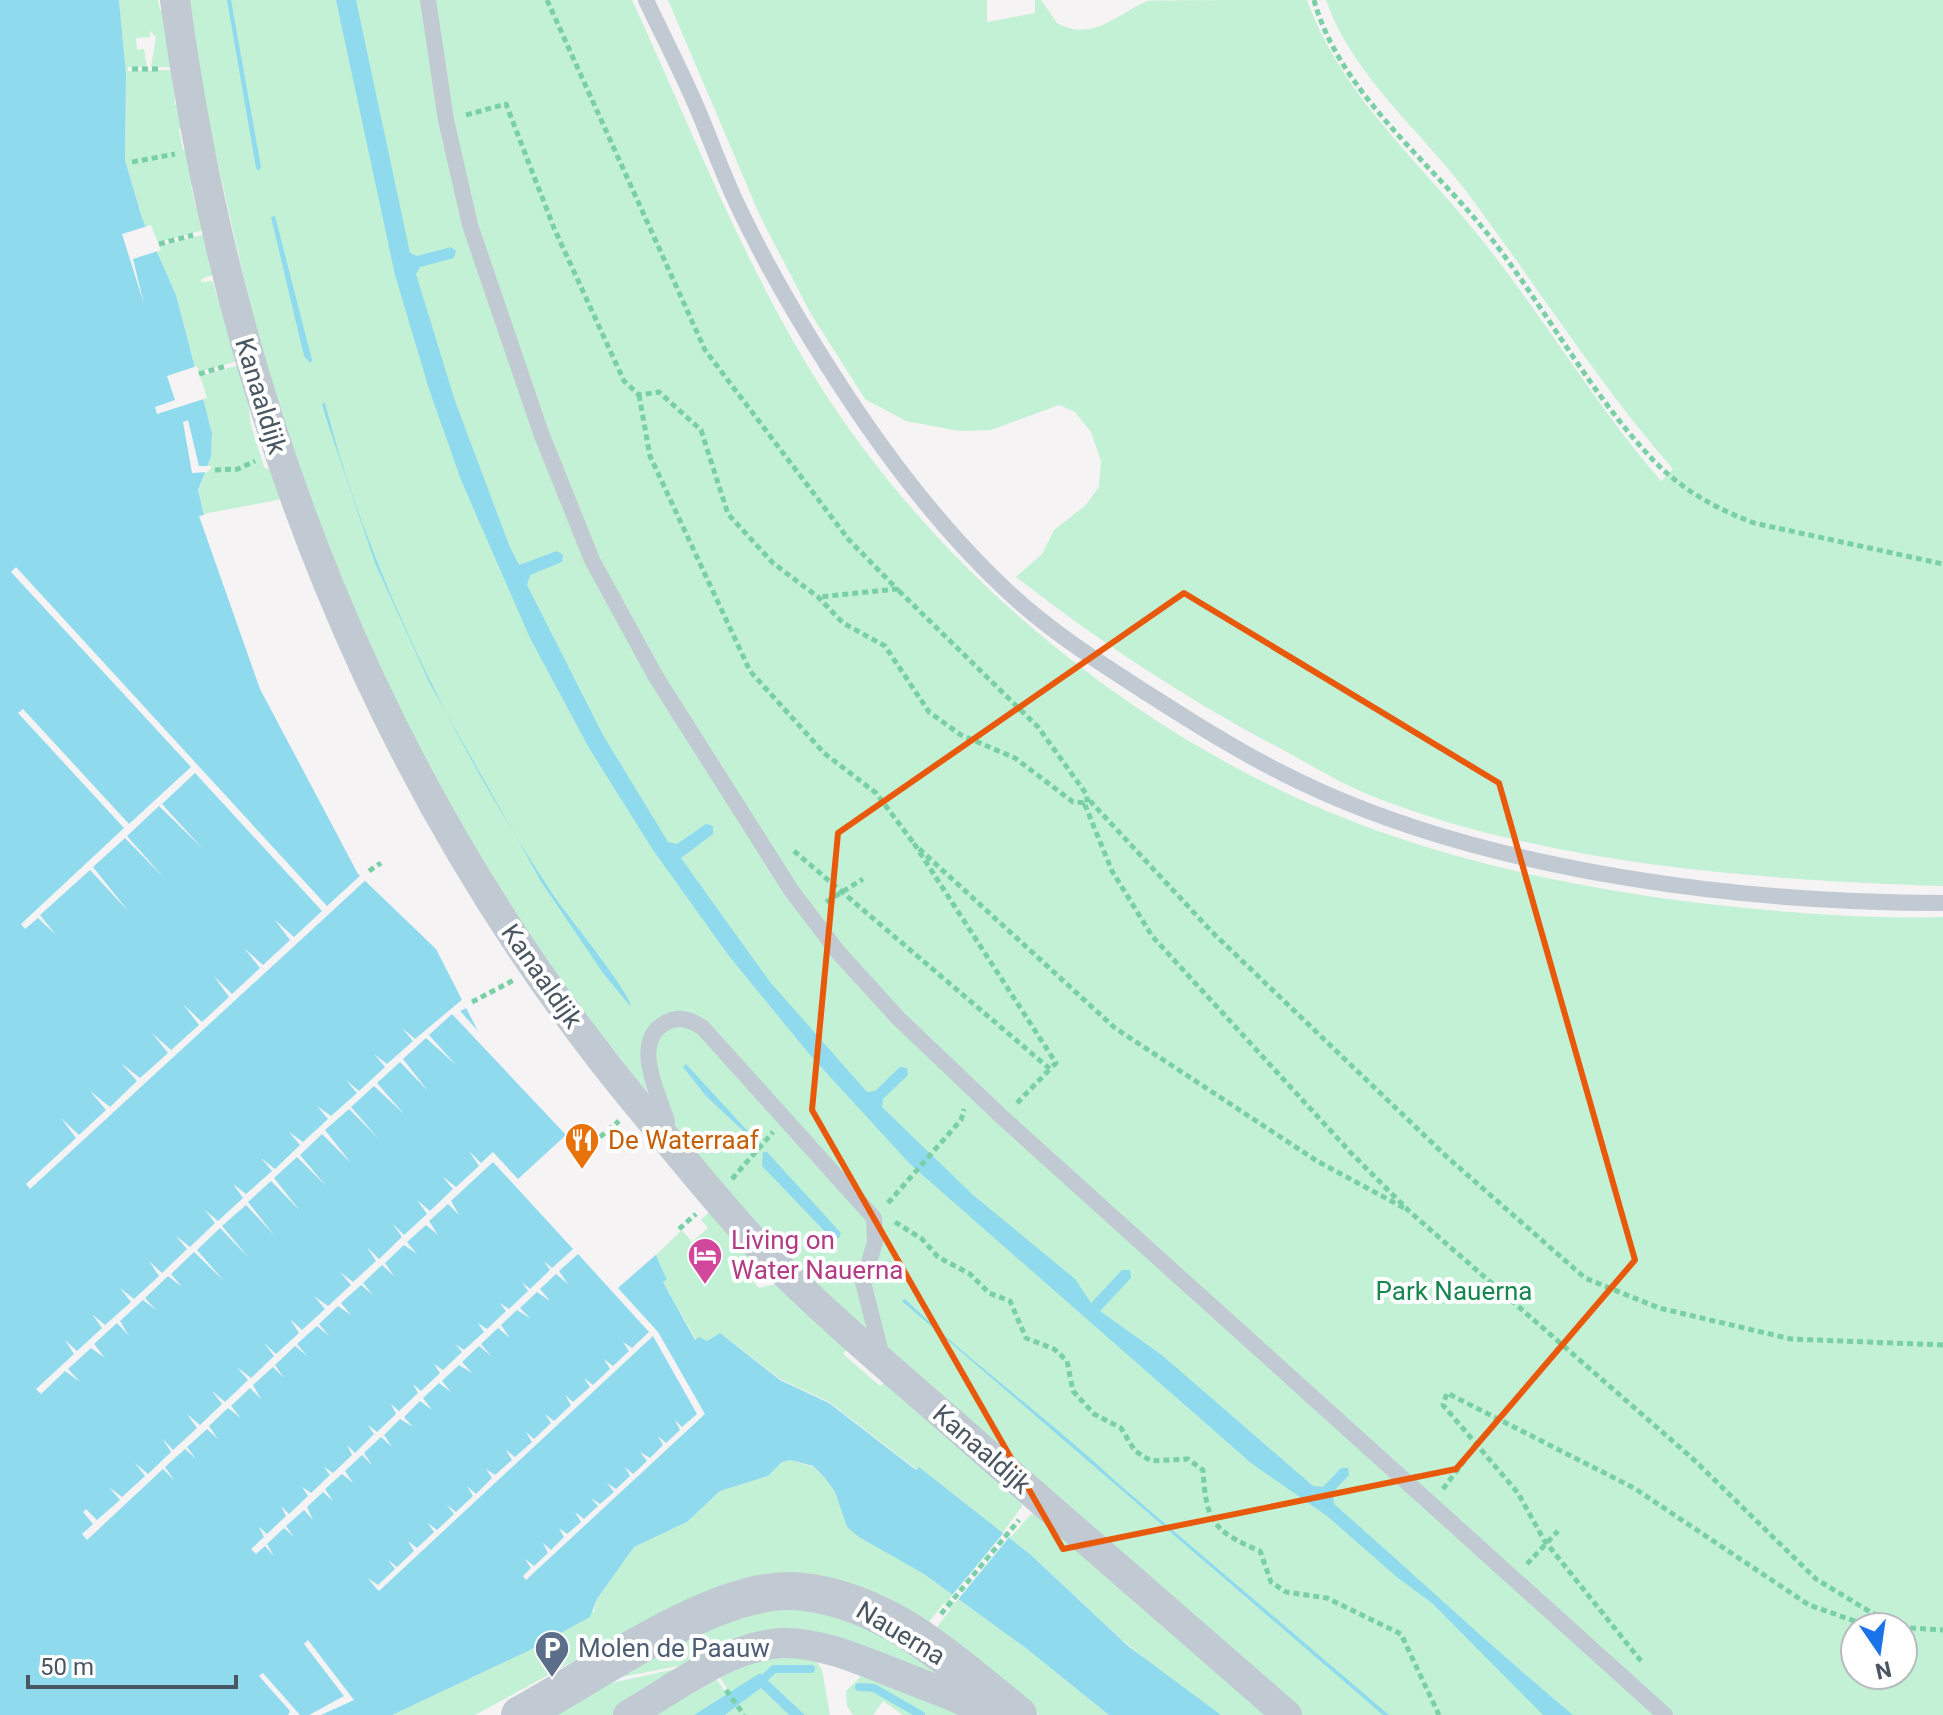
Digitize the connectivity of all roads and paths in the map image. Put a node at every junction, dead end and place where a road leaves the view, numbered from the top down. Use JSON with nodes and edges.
{"nodes":[{"id":1,"x":175,"y":0,"type":"edge"},
{"id":2,"x":428,"y":0,"type":"edge"},
{"id":3,"x":547,"y":0,"type":"edge"},
{"id":4,"x":646,"y":0,"type":"edge"},
{"id":5,"x":1314,"y":0,"type":"edge"},
{"id":6,"x":446,"y":120,"type":"junction"},
{"id":7,"x":199,"y":150,"type":"junction"},
{"id":8,"x":132,"y":162,"type":"dead end"},
{"id":9,"x":639,"y":395,"type":"junction"},
{"id":10,"x":277,"y":446,"type":"junction"},
{"id":11,"x":215,"y":470,"type":"dead end"},
{"id":12,"x":1943,"y":564,"type":"edge"},
{"id":13,"x":897,"y":589,"type":"junction"},
{"id":14,"x":818,"y":597,"type":"junction"},
{"id":15,"x":1087,"y":803,"type":"junction"},
{"id":16,"x":787,"y":845,"type":"dead end"},
{"id":17,"x":915,"y":845,"type":"junction"},
{"id":18,"x":381,"y":863,"type":"dead end"},
{"id":19,"x":369,"y":871,"type":"dead end"},
{"id":20,"x":863,"y":879,"type":"dead end"},
{"id":21,"x":843,"y":892,"type":"junction"},
{"id":22,"x":825,"y":903,"type":"dead end"},
{"id":23,"x":1943,"y":903,"type":"edge"},
{"id":24,"x":536,"y":969,"type":"junction"},
{"id":25,"x":472,"y":1002,"type":"dead end"},
{"id":26,"x":1050,"y":1069,"type":"junction"},
{"id":27,"x":965,"y":1101,"type":"dead end"},
{"id":28,"x":1014,"y":1106,"type":"dead end"},
{"id":29,"x":785,"y":1119,"type":"junction"},
{"id":30,"x":665,"y":1138,"type":"junction"},
{"id":31,"x":715,"y":1197,"type":"junction"},
{"id":32,"x":1410,"y":1212,"type":"junction"},
{"id":33,"x":878,"y":1216,"type":"junction"},
{"id":34,"x":1943,"y":1345,"type":"edge"},
{"id":35,"x":883,"y":1362,"type":"junction"},
{"id":36,"x":1476,"y":1445,"type":"junction"},
{"id":37,"x":1440,"y":1492,"type":"dead end"},
{"id":38,"x":1027,"y":1511,"type":"dead end"},
{"id":39,"x":1558,"y":1531,"type":"dead end"},
{"id":40,"x":1546,"y":1543,"type":"junction"},
{"id":41,"x":1525,"y":1567,"type":"dead end"},
{"id":42,"x":1870,"y":1611,"type":"edge"},
{"id":43,"x":1839,"y":1616,"type":"edge"},
{"id":44,"x":932,"y":1624,"type":"dead end"},
{"id":45,"x":1919,"y":1628,"type":"edge"},
{"id":46,"x":1943,"y":1630,"type":"edge"},
{"id":47,"x":1645,"y":1665,"type":"dead end"},
{"id":48,"x":729,"y":1695,"type":"dead end"},
{"id":49,"x":1005,"y":1713,"type":"edge"},
{"id":50,"x":520,"y":1715,"type":"edge"},
{"id":51,"x":628,"y":1715,"type":"edge"},
{"id":52,"x":744,"y":1715,"type":"edge"},
{"id":53,"x":1287,"y":1715,"type":"edge"},
{"id":54,"x":1439,"y":1715,"type":"edge"},
{"id":55,"x":1665,"y":1715,"type":"edge"}],
"edges":[{"from":1,"to":7,"type":"street","name":"Kanaaldijk"},
{"from":2,"to":6,"type":"lane"},
{"from":3,"to":13,"type":"path"},
{"from":4,"to":23,"type":"lane"},
{"from":5,"to":12,"type":"path"},
{"from":6,"to":9,"type":"path"},
{"from":6,"to":55,"type":"lane"},
{"from":7,"to":8,"type":"path"},
{"from":7,"to":10,"type":"street","name":"Kanaaldijk"},
{"from":9,"to":14,"type":"path"},
{"from":9,"to":17,"type":"path"},
{"from":10,"to":11,"type":"path"},
{"from":10,"to":24,"type":"street","name":"Kanaaldijk"},
{"from":13,"to":14,"type":"path"},
{"from":13,"to":15,"type":"path"},
{"from":14,"to":15,"type":"path"},
{"from":15,"to":32,"type":"path"},
{"from":15,"to":34,"type":"path"},
{"from":16,"to":21,"type":"path"},
{"from":17,"to":26,"type":"path"},
{"from":17,"to":32,"type":"path"},
{"from":18,"to":19,"type":"path"},
{"from":20,"to":21,"type":"path"},
{"from":21,"to":22,"type":"path"},
{"from":21,"to":26,"type":"path"},
{"from":24,"to":25,"type":"path"},
{"from":24,"to":30,"type":"street","name":"Kanaaldijk"},
{"from":26,"to":28,"type":"path"},
{"from":27,"to":33,"type":"path"},
{"from":29,"to":30,"type":"lane"},
{"from":29,"to":31,"type":"path"},
{"from":29,"to":33,"type":"lane"},
{"from":30,"to":31,"type":"street","name":"Kanaaldijk"},
{"from":31,"to":35,"type":"street","name":"Kanaaldijk"},
{"from":32,"to":42,"type":"path"},
{"from":33,"to":35,"type":"lane"},
{"from":33,"to":54,"type":"path"},
{"from":35,"to":53,"type":"street","name":"Kanaaldijk"},
{"from":36,"to":37,"type":"path"},
{"from":36,"to":40,"type":"path"},
{"from":36,"to":43,"type":"path"},
{"from":38,"to":44,"type":"path"},
{"from":39,"to":40,"type":"path"},
{"from":40,"to":41,"type":"path"},
{"from":40,"to":47,"type":"path"},
{"from":45,"to":46,"type":"path"},
{"from":48,"to":52,"type":"path"},
{"from":49,"to":50,"type":"street","name":"Nauerna"},
{"from":49,"to":51,"type":"street","name":"Nauerna"}]}
